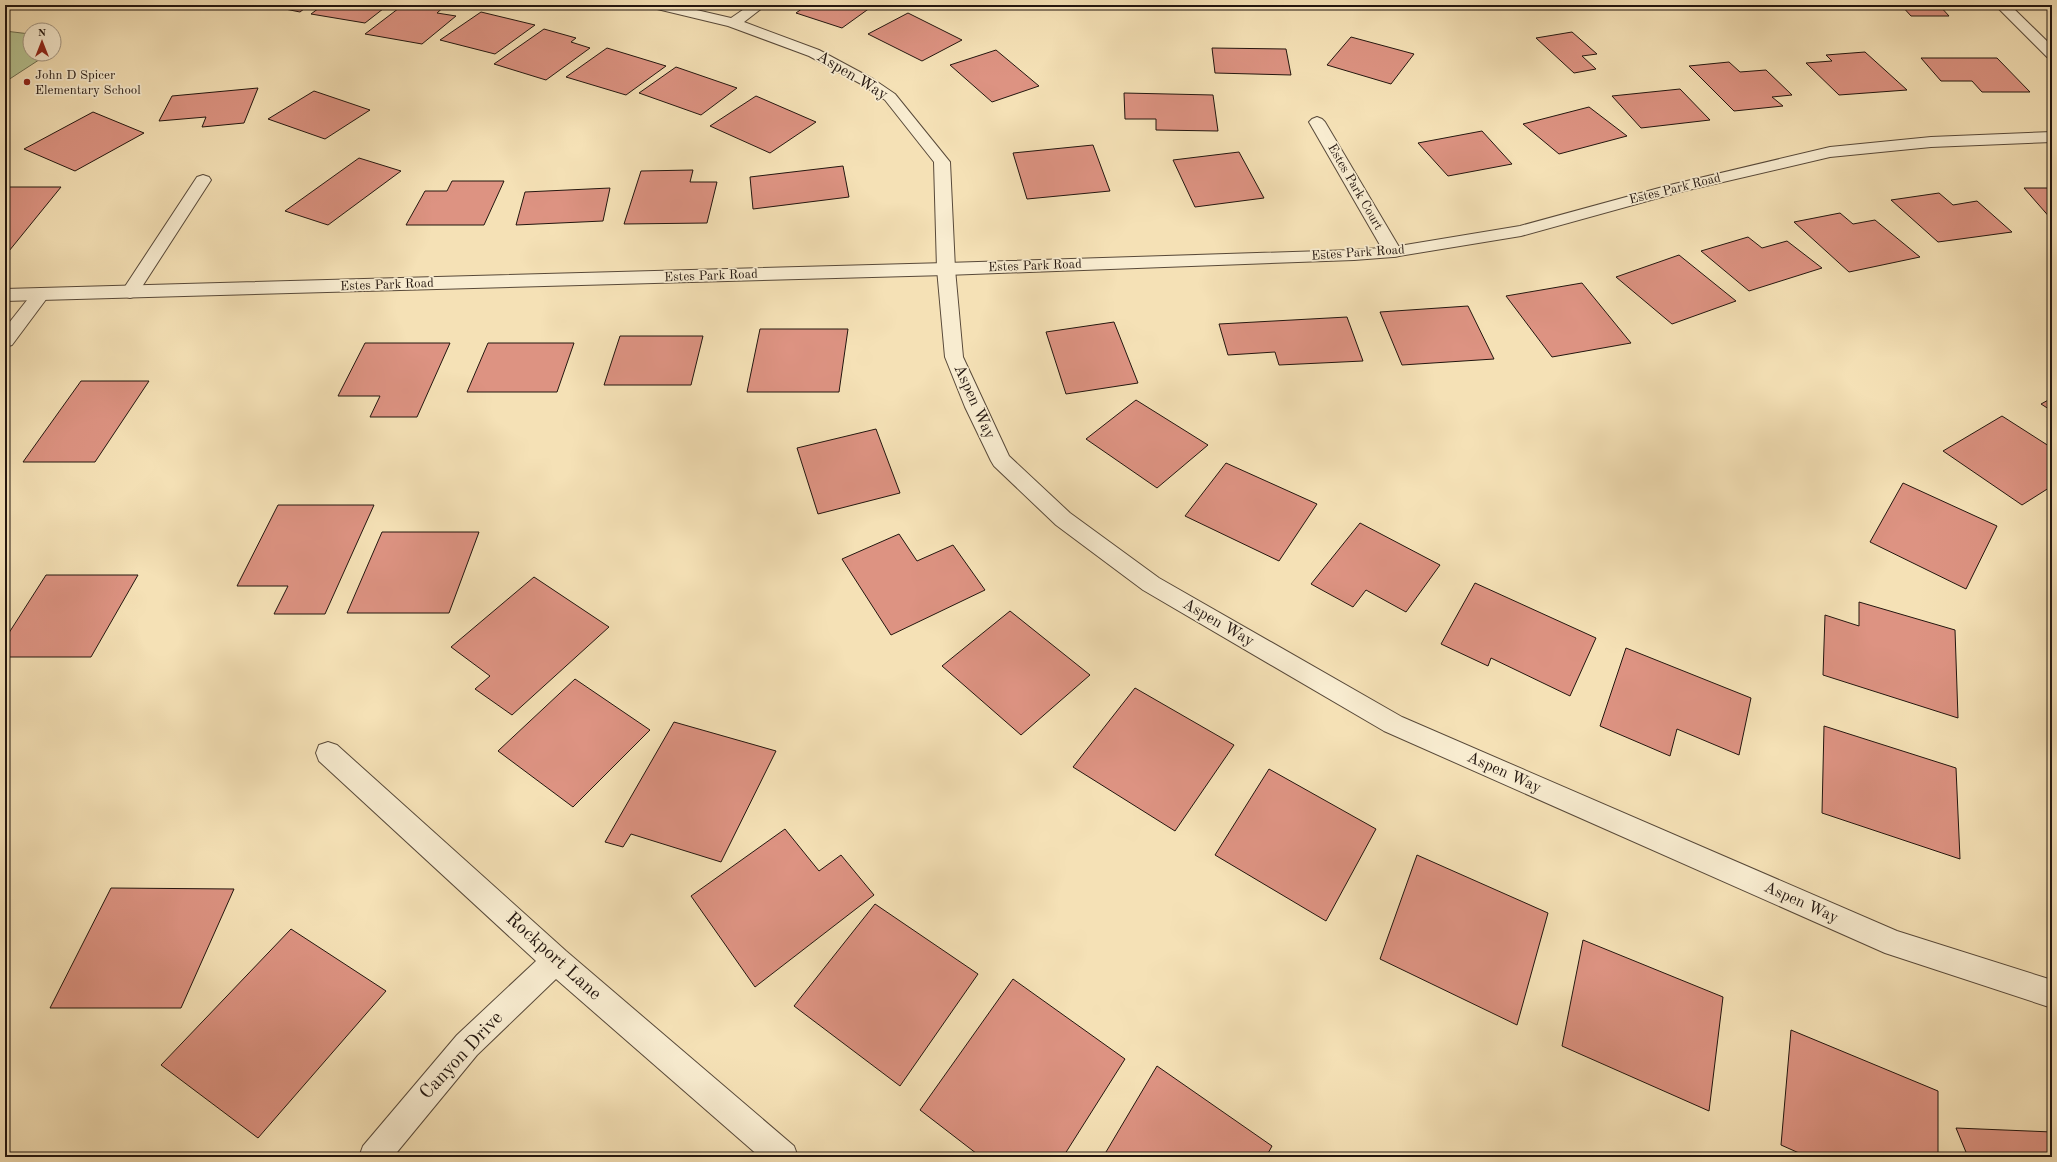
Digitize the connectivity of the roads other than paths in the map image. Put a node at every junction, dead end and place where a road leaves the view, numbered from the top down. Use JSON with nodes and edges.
{"nodes":[{"id":1,"x":658,"y":5,"type":"edge"},
{"id":2,"x":758,"y":5,"type":"edge"},
{"id":3,"x":2002,"y":5,"type":"edge"},
{"id":4,"x":733,"y":23,"type":"junction"},
{"id":5,"x":2052,"y":54,"type":"edge"},
{"id":6,"x":1317,"y":122,"type":"dead end"},
{"id":7,"x":2052,"y":137,"type":"edge"},
{"id":8,"x":203,"y":180,"type":"dead end"},
{"id":9,"x":1393,"y":252,"type":"junction"},
{"id":10,"x":946,"y":269,"type":"junction"},
{"id":11,"x":130,"y":292,"type":"junction"},
{"id":12,"x":41,"y":294,"type":"junction"},
{"id":13,"x":5,"y":295,"type":"edge"},
{"id":14,"x":5,"y":341,"type":"edge"},
{"id":15,"x":328,"y":753,"type":"dead end"},
{"id":16,"x":556,"y":961,"type":"junction"},
{"id":17,"x":2052,"y":994,"type":"edge"},
{"id":18,"x":374,"y":1157,"type":"edge"},
{"id":19,"x":783,"y":1157,"type":"edge"}],
"edges":[{"from":1,"to":4,"type":"street","name":"Aspen Way"},
{"from":2,"to":4,"type":"street"},
{"from":3,"to":5,"type":"street"},
{"from":4,"to":10,"type":"street","name":"Aspen Way"},
{"from":6,"to":9,"type":"street","name":"Estes Park Court"},
{"from":7,"to":9,"type":"street","name":"Estes Park Road"},
{"from":8,"to":11,"type":"street"},
{"from":9,"to":10,"type":"street","name":"Estes Park Road"},
{"from":10,"to":11,"type":"street","name":"Estes Park Road"},
{"from":10,"to":17,"type":"street","name":"Aspen Way"},
{"from":11,"to":12,"type":"street","name":"Estes Park Road"},
{"from":12,"to":13,"type":"street","name":"Estes Park Road"},
{"from":12,"to":14,"type":"street"},
{"from":15,"to":16,"type":"street","name":"Rockport Lane"},
{"from":16,"to":18,"type":"street","name":"Canyon Drive"},
{"from":16,"to":19,"type":"street","name":"Rockport Lane"}]}
